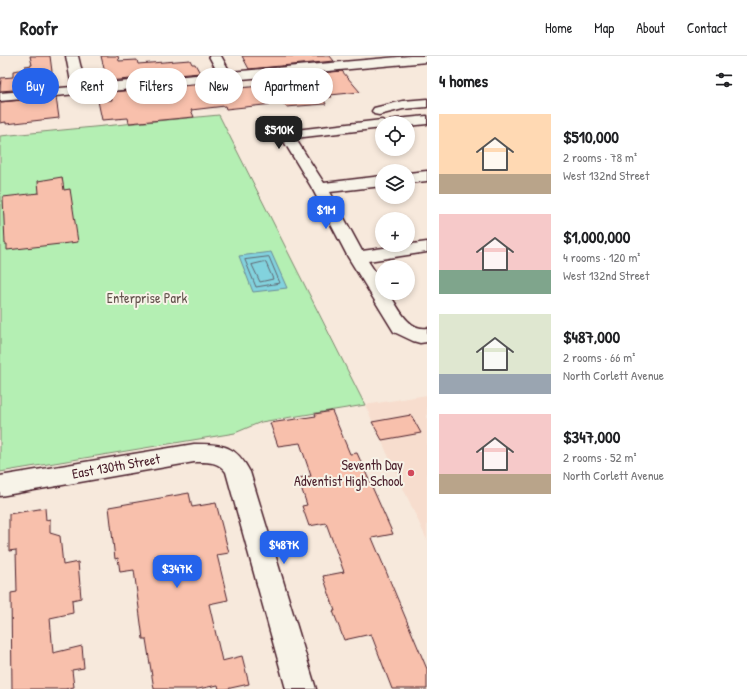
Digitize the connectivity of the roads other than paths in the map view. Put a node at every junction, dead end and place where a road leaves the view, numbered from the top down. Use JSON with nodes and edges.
{"nodes":[{"id":1,"x":72,"y":56,"type":"edge"},
{"id":2,"x":215,"y":56,"type":"edge"},
{"id":3,"x":427,"y":58,"type":"edge"},
{"id":4,"x":357,"y":60,"type":"edge"},
{"id":5,"x":75,"y":68,"type":"edge"},
{"id":6,"x":222,"y":68,"type":"edge"},
{"id":7,"x":243,"y":74,"type":"edge"},
{"id":8,"x":195,"y":79,"type":"edge"},
{"id":9,"x":118,"y":86,"type":"edge"},
{"id":10,"x":67,"y":90,"type":"edge"},
{"id":11,"x":0,"y":97,"type":"edge"},
{"id":12,"x":427,"y":103,"type":"edge"},
{"id":13,"x":384,"y":116,"type":"edge"},
{"id":14,"x":375,"y":119,"type":"edge"},
{"id":15,"x":427,"y":120,"type":"edge"},
{"id":16,"x":415,"y":121,"type":"edge"},
{"id":17,"x":427,"y":176,"type":"edge"},
{"id":18,"x":415,"y":177,"type":"edge"},
{"id":19,"x":375,"y":182,"type":"edge"},
{"id":20,"x":320,"y":188,"type":"junction"},
{"id":21,"x":427,"y":247,"type":"edge"},
{"id":22,"x":357,"y":257,"type":"junction"},
{"id":23,"x":427,"y":335,"type":"edge"},
{"id":24,"x":0,"y":486,"type":"edge"},
{"id":25,"x":301,"y":689,"type":"edge"}],
"edges":[{"from":1,"to":5,"type":"street"},
{"from":2,"to":6,"type":"street"},
{"from":3,"to":4,"type":"street"},
{"from":4,"to":7,"type":"street"},
{"from":8,"to":9,"type":"street"},
{"from":10,"to":11,"type":"street"},
{"from":12,"to":13,"type":"street"},
{"from":14,"to":20,"type":"street"},
{"from":15,"to":16,"type":"street"},
{"from":17,"to":18,"type":"street"},
{"from":19,"to":20,"type":"street"},
{"from":20,"to":22,"type":"street"},
{"from":21,"to":22,"type":"street"},
{"from":22,"to":23,"type":"street"},
{"from":24,"to":25,"type":"street","name":"East 130th Street"}]}
